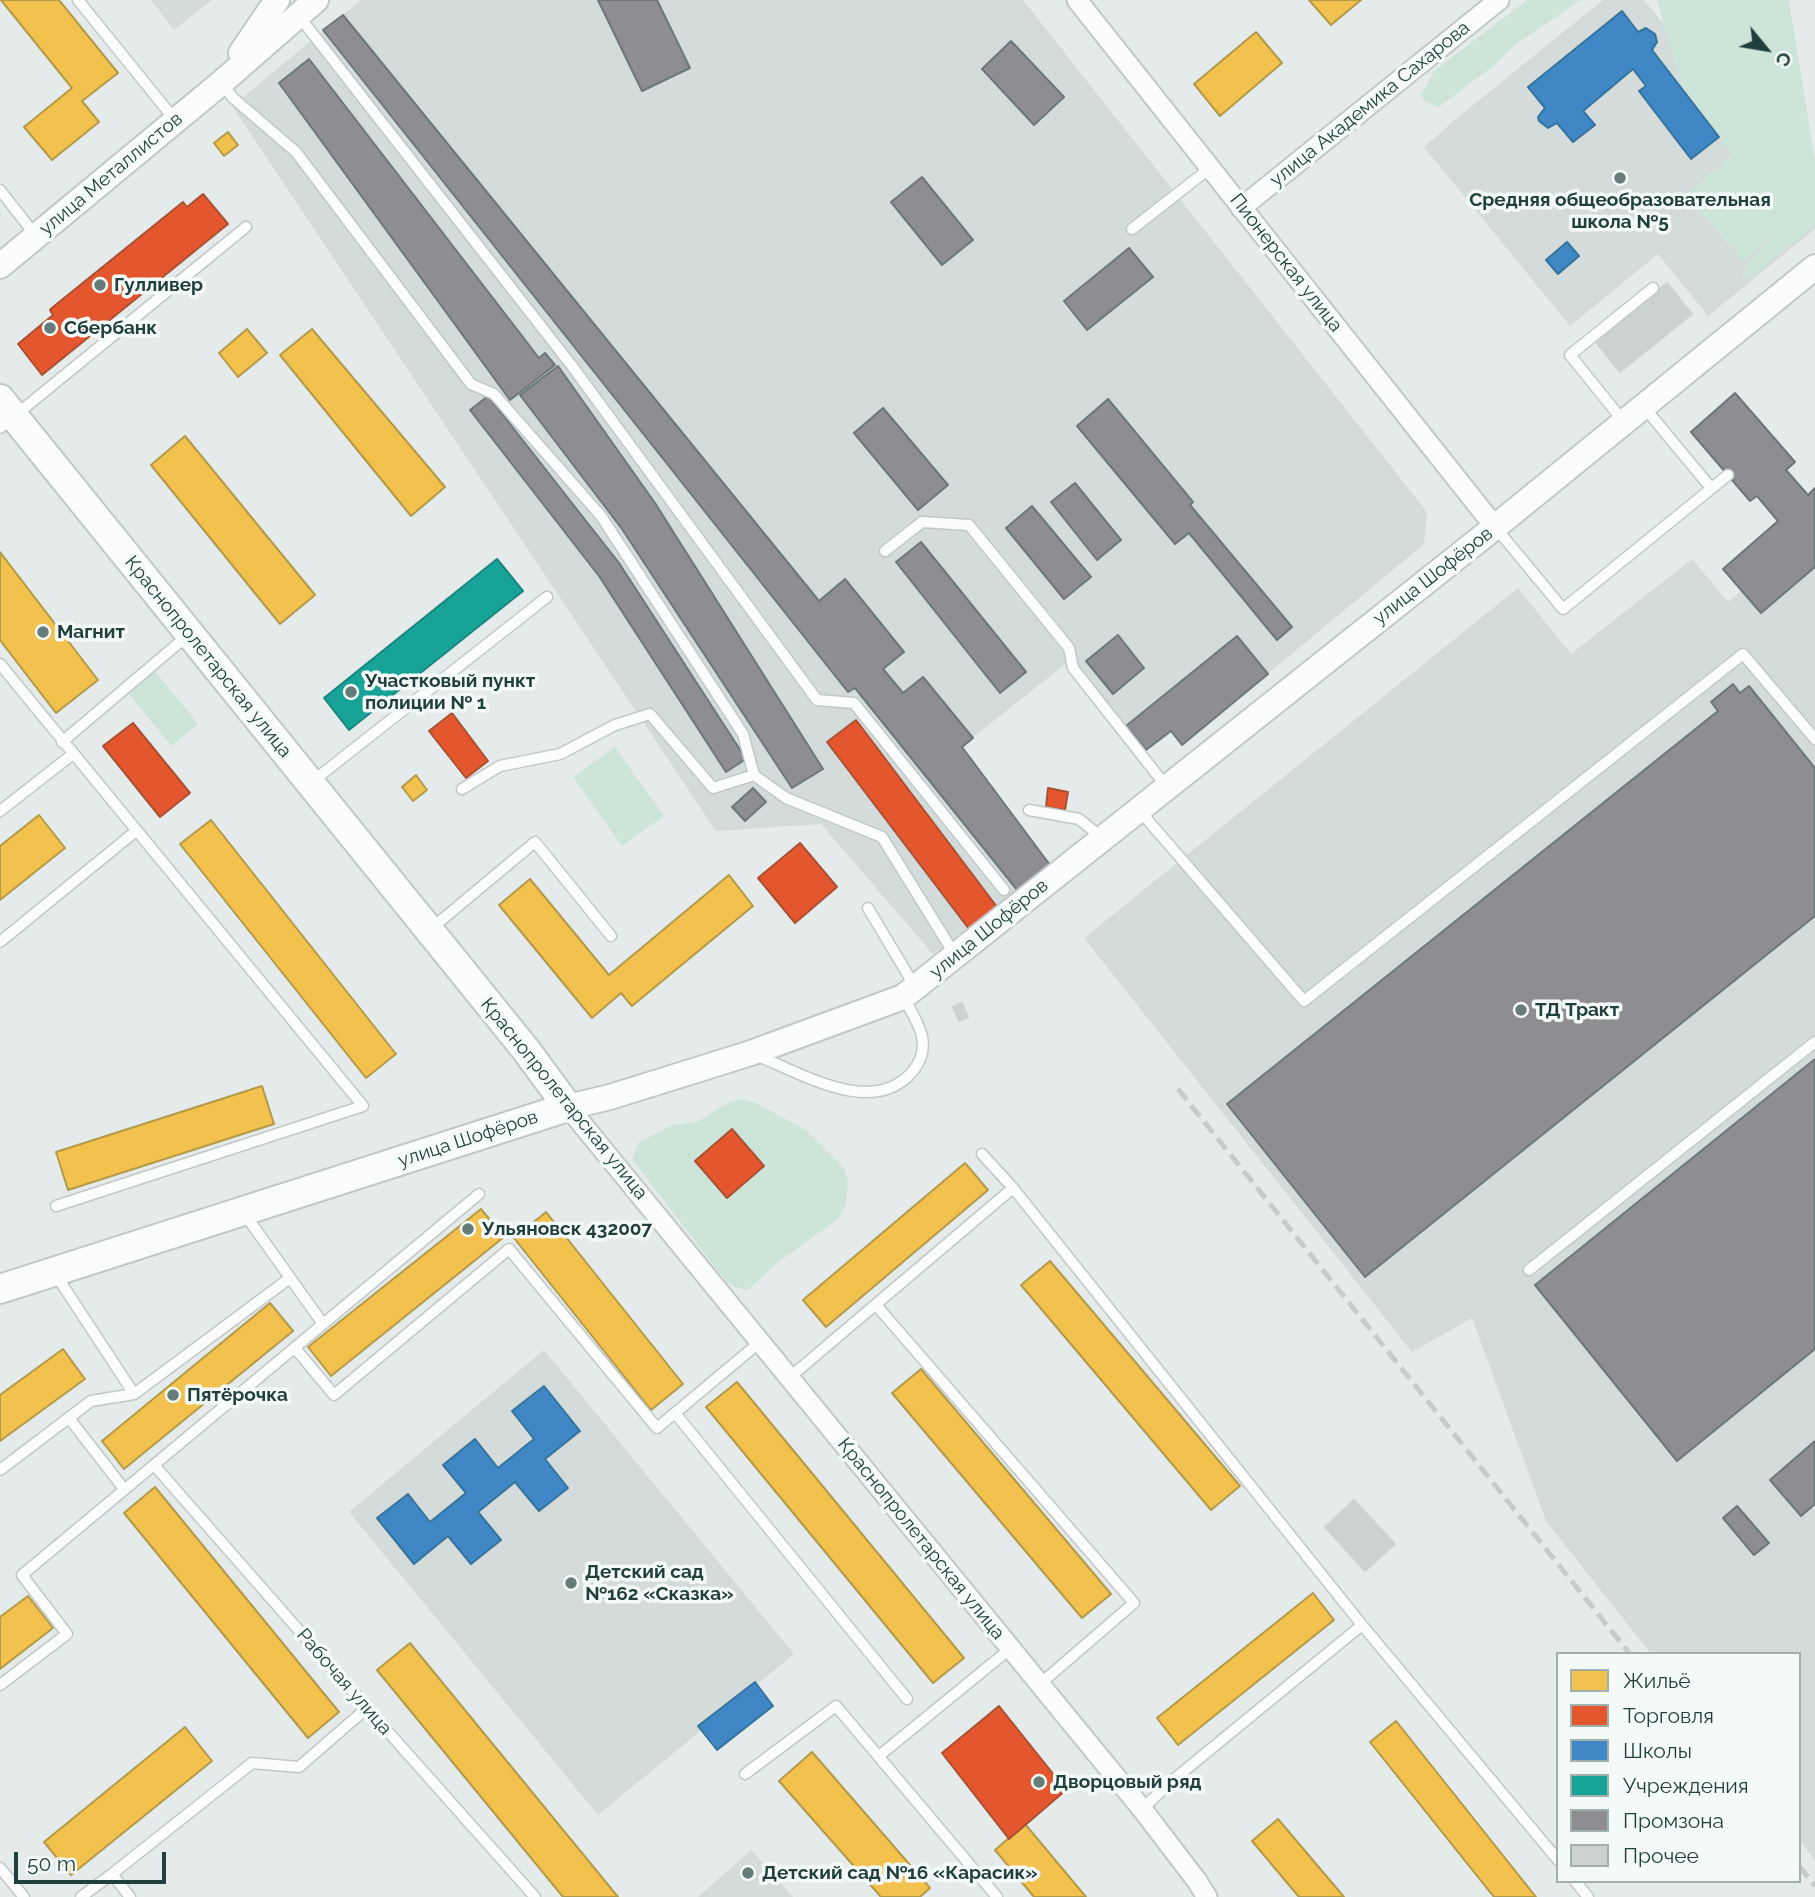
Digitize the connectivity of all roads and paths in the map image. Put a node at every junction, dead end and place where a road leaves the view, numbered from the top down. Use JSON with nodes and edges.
{"nodes":[{"id":1,"x":78,"y":0,"type":"edge"},
{"id":2,"x":277,"y":0,"type":"edge"},
{"id":3,"x":1077,"y":0,"type":"edge"},
{"id":4,"x":1499,"y":0,"type":"edge"},
{"id":5,"x":307,"y":7,"type":"edge"},
{"id":6,"x":221,"y":83,"type":"junction"},
{"id":7,"x":175,"y":121,"type":"junction"},
{"id":8,"x":1210,"y":168,"type":"junction"},
{"id":9,"x":0,"y":190,"type":"edge"},
{"id":10,"x":1241,"y":208,"type":"junction"},
{"id":11,"x":246,"y":227,"type":"dead end"},
{"id":12,"x":1132,"y":229,"type":"dead end"},
{"id":13,"x":36,"y":236,"type":"junction"},
{"id":14,"x":0,"y":266,"type":"edge"},
{"id":15,"x":1815,"y":267,"type":"edge"},
{"id":16,"x":1653,"y":288,"type":"dead end"},
{"id":17,"x":1644,"y":406,"type":"junction"},
{"id":18,"x":5,"y":415,"type":"edge"},
{"id":19,"x":1624,"y":422,"type":"junction"},
{"id":20,"x":1728,"y":475,"type":"dead end"},
{"id":21,"x":1711,"y":488,"type":"junction"},
{"id":22,"x":1495,"y":527,"type":"junction"},
{"id":23,"x":885,"y":551,"type":"dead end"},
{"id":24,"x":547,"y":597,"type":"dead end"},
{"id":25,"x":189,"y":634,"type":"junction"},
{"id":26,"x":0,"y":664,"type":"edge"},
{"id":27,"x":1815,"y":739,"type":"edge"},
{"id":28,"x":62,"y":742,"type":"junction"},
{"id":29,"x":73,"y":754,"type":"junction"},
{"id":30,"x":754,"y":775,"type":"junction"},
{"id":31,"x":310,"y":783,"type":"junction"},
{"id":32,"x":1166,"y":786,"type":"junction"},
{"id":33,"x":462,"y":789,"type":"dead end"},
{"id":34,"x":1138,"y":809,"type":"junction"},
{"id":35,"x":1029,"y":810,"type":"dead end"},
{"id":36,"x":0,"y":811,"type":"edge"},
{"id":37,"x":136,"y":831,"type":"junction"},
{"id":38,"x":1102,"y":838,"type":"junction"},
{"id":39,"x":1004,"y":890,"type":"dead end"},
{"id":40,"x":868,"y":908,"type":"dead end"},
{"id":41,"x":429,"y":931,"type":"junction"},
{"id":42,"x":611,"y":936,"type":"dead end"},
{"id":43,"x":0,"y":942,"type":"edge"},
{"id":44,"x":955,"y":956,"type":"junction"},
{"id":45,"x":909,"y":992,"type":"junction"},
{"id":46,"x":1815,"y":1042,"type":"edge"},
{"id":47,"x":751,"y":1053,"type":"junction"},
{"id":48,"x":568,"y":1107,"type":"junction"},
{"id":49,"x":982,"y":1154,"type":"dead end"},
{"id":50,"x":1013,"y":1188,"type":"junction"},
{"id":51,"x":480,"y":1194,"type":"dead end"},
{"id":52,"x":56,"y":1206,"type":"dead end"},
{"id":53,"x":243,"y":1211,"type":"junction"},
{"id":54,"x":1529,"y":1270,"type":"dead end"},
{"id":55,"x":54,"y":1271,"type":"junction"},
{"id":56,"x":290,"y":1278,"type":"junction"},
{"id":57,"x":0,"y":1289,"type":"edge"},
{"id":58,"x":876,"y":1305,"type":"junction"},
{"id":59,"x":323,"y":1324,"type":"junction"},
{"id":60,"x":760,"y":1342,"type":"junction"},
{"id":61,"x":295,"y":1348,"type":"junction"},
{"id":62,"x":789,"y":1378,"type":"junction"},
{"id":63,"x":134,"y":1394,"type":"junction"},
{"id":64,"x":676,"y":1413,"type":"junction"},
{"id":65,"x":69,"y":1418,"type":"junction"},
{"id":66,"x":154,"y":1465,"type":"junction"},
{"id":67,"x":0,"y":1470,"type":"edge"},
{"id":68,"x":124,"y":1489,"type":"junction"},
{"id":69,"x":1362,"y":1626,"type":"junction"},
{"id":70,"x":1011,"y":1648,"type":"junction"},
{"id":71,"x":1040,"y":1684,"type":"junction"},
{"id":72,"x":0,"y":1685,"type":"edge"},
{"id":73,"x":907,"y":1699,"type":"dead end"},
{"id":74,"x":367,"y":1709,"type":"junction"},
{"id":75,"x":879,"y":1756,"type":"junction"},
{"id":76,"x":745,"y":1774,"type":"dead end"},
{"id":77,"x":1143,"y":1809,"type":"junction"},
{"id":78,"x":1556,"y":1858,"type":"edge"},
{"id":79,"x":0,"y":1868,"type":"edge"},
{"id":80,"x":112,"y":1874,"type":"junction"},
{"id":81,"x":1577,"y":1883,"type":"edge"},
{"id":82,"x":24,"y":1897,"type":"edge"},
{"id":83,"x":81,"y":1897,"type":"edge"},
{"id":84,"x":130,"y":1897,"type":"edge"},
{"id":85,"x":536,"y":1897,"type":"edge"},
{"id":86,"x":997,"y":1897,"type":"edge"},
{"id":87,"x":1206,"y":1897,"type":"edge"},
{"id":88,"x":1588,"y":1897,"type":"edge"}],
"edges":[{"from":1,"to":7,"type":"lane"},
{"from":2,"to":6,"type":"street","name":"улица Металлистов"},
{"from":3,"to":8,"type":"street","name":"Пионерская улица"},
{"from":4,"to":10,"type":"street","name":"улица Академика Сахарова"},
{"from":5,"to":6,"type":"street","name":"улица Металлистов"},
{"from":5,"to":39,"type":"lane"},
{"from":6,"to":7,"type":"street","name":"улица Металлистов"},
{"from":6,"to":30,"type":"lane"},
{"from":7,"to":13,"type":"street","name":"улица Металлистов"},
{"from":8,"to":10,"type":"street","name":"Пионерская улица"},
{"from":8,"to":12,"type":"lane"},
{"from":9,"to":13,"type":"lane"},
{"from":10,"to":22,"type":"street","name":"Пионерская улица"},
{"from":11,"to":18,"type":"lane"},
{"from":13,"to":14,"type":"street","name":"улица Металлистов"},
{"from":15,"to":17,"type":"street","name":"улица Шофёров"},
{"from":16,"to":19,"type":"lane"},
{"from":17,"to":19,"type":"street","name":"улица Шофёров"},
{"from":17,"to":21,"type":"lane"},
{"from":18,"to":25,"type":"main road","name":"Краснопролетарская улица"},
{"from":19,"to":22,"type":"street","name":"улица Шофёров"},
{"from":20,"to":21,"type":"lane"},
{"from":21,"to":22,"type":"lane"},
{"from":22,"to":32,"type":"street","name":"улица Шофёров"},
{"from":23,"to":32,"type":"lane"},
{"from":24,"to":31,"type":"lane"},
{"from":25,"to":28,"type":"lane"},
{"from":25,"to":31,"type":"main road","name":"Краснопролетарская улица"},
{"from":26,"to":28,"type":"lane"},
{"from":27,"to":34,"type":"lane"},
{"from":28,"to":29,"type":"lane"},
{"from":29,"to":36,"type":"lane"},
{"from":29,"to":37,"type":"lane"},
{"from":30,"to":33,"type":"lane"},
{"from":30,"to":44,"type":"lane"},
{"from":31,"to":41,"type":"main road","name":"Краснопролетарская улица"},
{"from":32,"to":34,"type":"street","name":"улица Шофёров"},
{"from":34,"to":38,"type":"street","name":"улица Шофёров"},
{"from":35,"to":38,"type":"lane"},
{"from":37,"to":43,"type":"lane"},
{"from":37,"to":52,"type":"lane"},
{"from":38,"to":44,"type":"street","name":"улица Шофёров"},
{"from":40,"to":45,"type":"lane"},
{"from":41,"to":42,"type":"lane"},
{"from":41,"to":48,"type":"main road","name":"Краснопролетарская улица"},
{"from":44,"to":45,"type":"street","name":"улица Шофёров"},
{"from":45,"to":47,"type":"street","name":"улица Шофёров"},
{"from":45,"to":47,"type":"lane"},
{"from":46,"to":54,"type":"lane"},
{"from":47,"to":48,"type":"street","name":"улица Шофёров"},
{"from":48,"to":53,"type":"main road","name":"улица Шофёров"},
{"from":48,"to":60,"type":"street","name":"Краснопролетарская улица"},
{"from":49,"to":50,"type":"lane"},
{"from":50,"to":58,"type":"lane"},
{"from":50,"to":69,"type":"lane"},
{"from":51,"to":59,"type":"lane"},
{"from":53,"to":55,"type":"main road","name":"улица Шофёров"},
{"from":53,"to":56,"type":"lane"},
{"from":55,"to":57,"type":"main road","name":"улица Шофёров"},
{"from":55,"to":63,"type":"lane"},
{"from":56,"to":59,"type":"lane"},
{"from":56,"to":63,"type":"lane"},
{"from":58,"to":62,"type":"lane"},
{"from":58,"to":71,"type":"lane"},
{"from":59,"to":61,"type":"lane"},
{"from":60,"to":62,"type":"street","name":"Краснопролетарская улица"},
{"from":60,"to":64,"type":"lane"},
{"from":61,"to":64,"type":"lane"},
{"from":61,"to":66,"type":"lane"},
{"from":62,"to":70,"type":"street","name":"Краснопролетарская улица"},
{"from":63,"to":65,"type":"lane"},
{"from":64,"to":73,"type":"lane"},
{"from":65,"to":67,"type":"lane"},
{"from":65,"to":68,"type":"lane"},
{"from":66,"to":68,"type":"lane"},
{"from":66,"to":74,"type":"lane","name":"Рабочая улица"},
{"from":68,"to":72,"type":"lane"},
{"from":69,"to":77,"type":"lane"},
{"from":69,"to":78,"type":"lane"},
{"from":70,"to":71,"type":"street","name":"Краснопролетарская улица"},
{"from":70,"to":75,"type":"lane"},
{"from":71,"to":77,"type":"street","name":"Краснопролетарская улица"},
{"from":74,"to":80,"type":"lane"},
{"from":74,"to":85,"type":"lane","name":"Рабочая улица"},
{"from":75,"to":76,"type":"lane"},
{"from":75,"to":86,"type":"lane"},
{"from":77,"to":87,"type":"street","name":"Краснопролетарская улица"},
{"from":79,"to":82,"type":"lane"},
{"from":80,"to":83,"type":"lane"},
{"from":80,"to":84,"type":"lane"},
{"from":81,"to":88,"type":"lane"}]}
